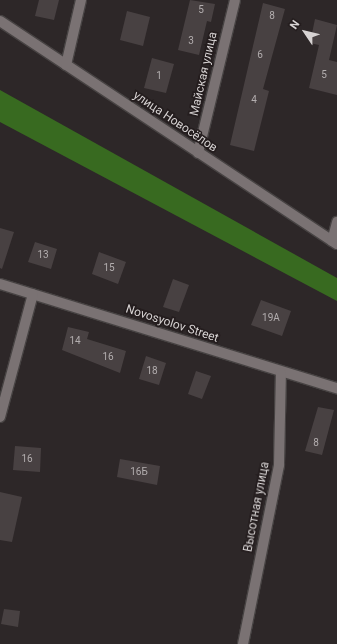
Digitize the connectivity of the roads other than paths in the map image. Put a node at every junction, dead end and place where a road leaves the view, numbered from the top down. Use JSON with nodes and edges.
{"nodes":[{"id":1,"x":81,"y":0,"type":"edge"},
{"id":2,"x":235,"y":0,"type":"edge"},
{"id":3,"x":0,"y":21,"type":"edge"},
{"id":4,"x":66,"y":65,"type":"junction"},
{"id":5,"x":198,"y":154,"type":"junction"},
{"id":6,"x":337,"y":222,"type":"edge"},
{"id":7,"x":335,"y":242,"type":"edge"},
{"id":8,"x":0,"y":284,"type":"edge"},
{"id":9,"x":33,"y":294,"type":"junction"},
{"id":10,"x":281,"y":373,"type":"junction"},
{"id":11,"x":337,"y":388,"type":"edge"},
{"id":12,"x":0,"y":417,"type":"edge"},
{"id":13,"x":243,"y":644,"type":"edge"}],
"edges":[{"from":1,"to":4,"type":"street"},
{"from":2,"to":5,"type":"street","name":"Майская улица"},
{"from":3,"to":4,"type":"street","name":"улица Новосёлов"},
{"from":4,"to":5,"type":"street","name":"улица Новосёлов"},
{"from":5,"to":7,"type":"street","name":"улица Новосёлов"},
{"from":6,"to":7,"type":"street"},
{"from":8,"to":9,"type":"street","name":"Novosyolov Street"},
{"from":9,"to":10,"type":"street","name":"Novosyolov Street"},
{"from":9,"to":12,"type":"street"},
{"from":10,"to":11,"type":"street","name":"Novosyolov Street"},
{"from":10,"to":13,"type":"street","name":"Высотная улица"}]}
